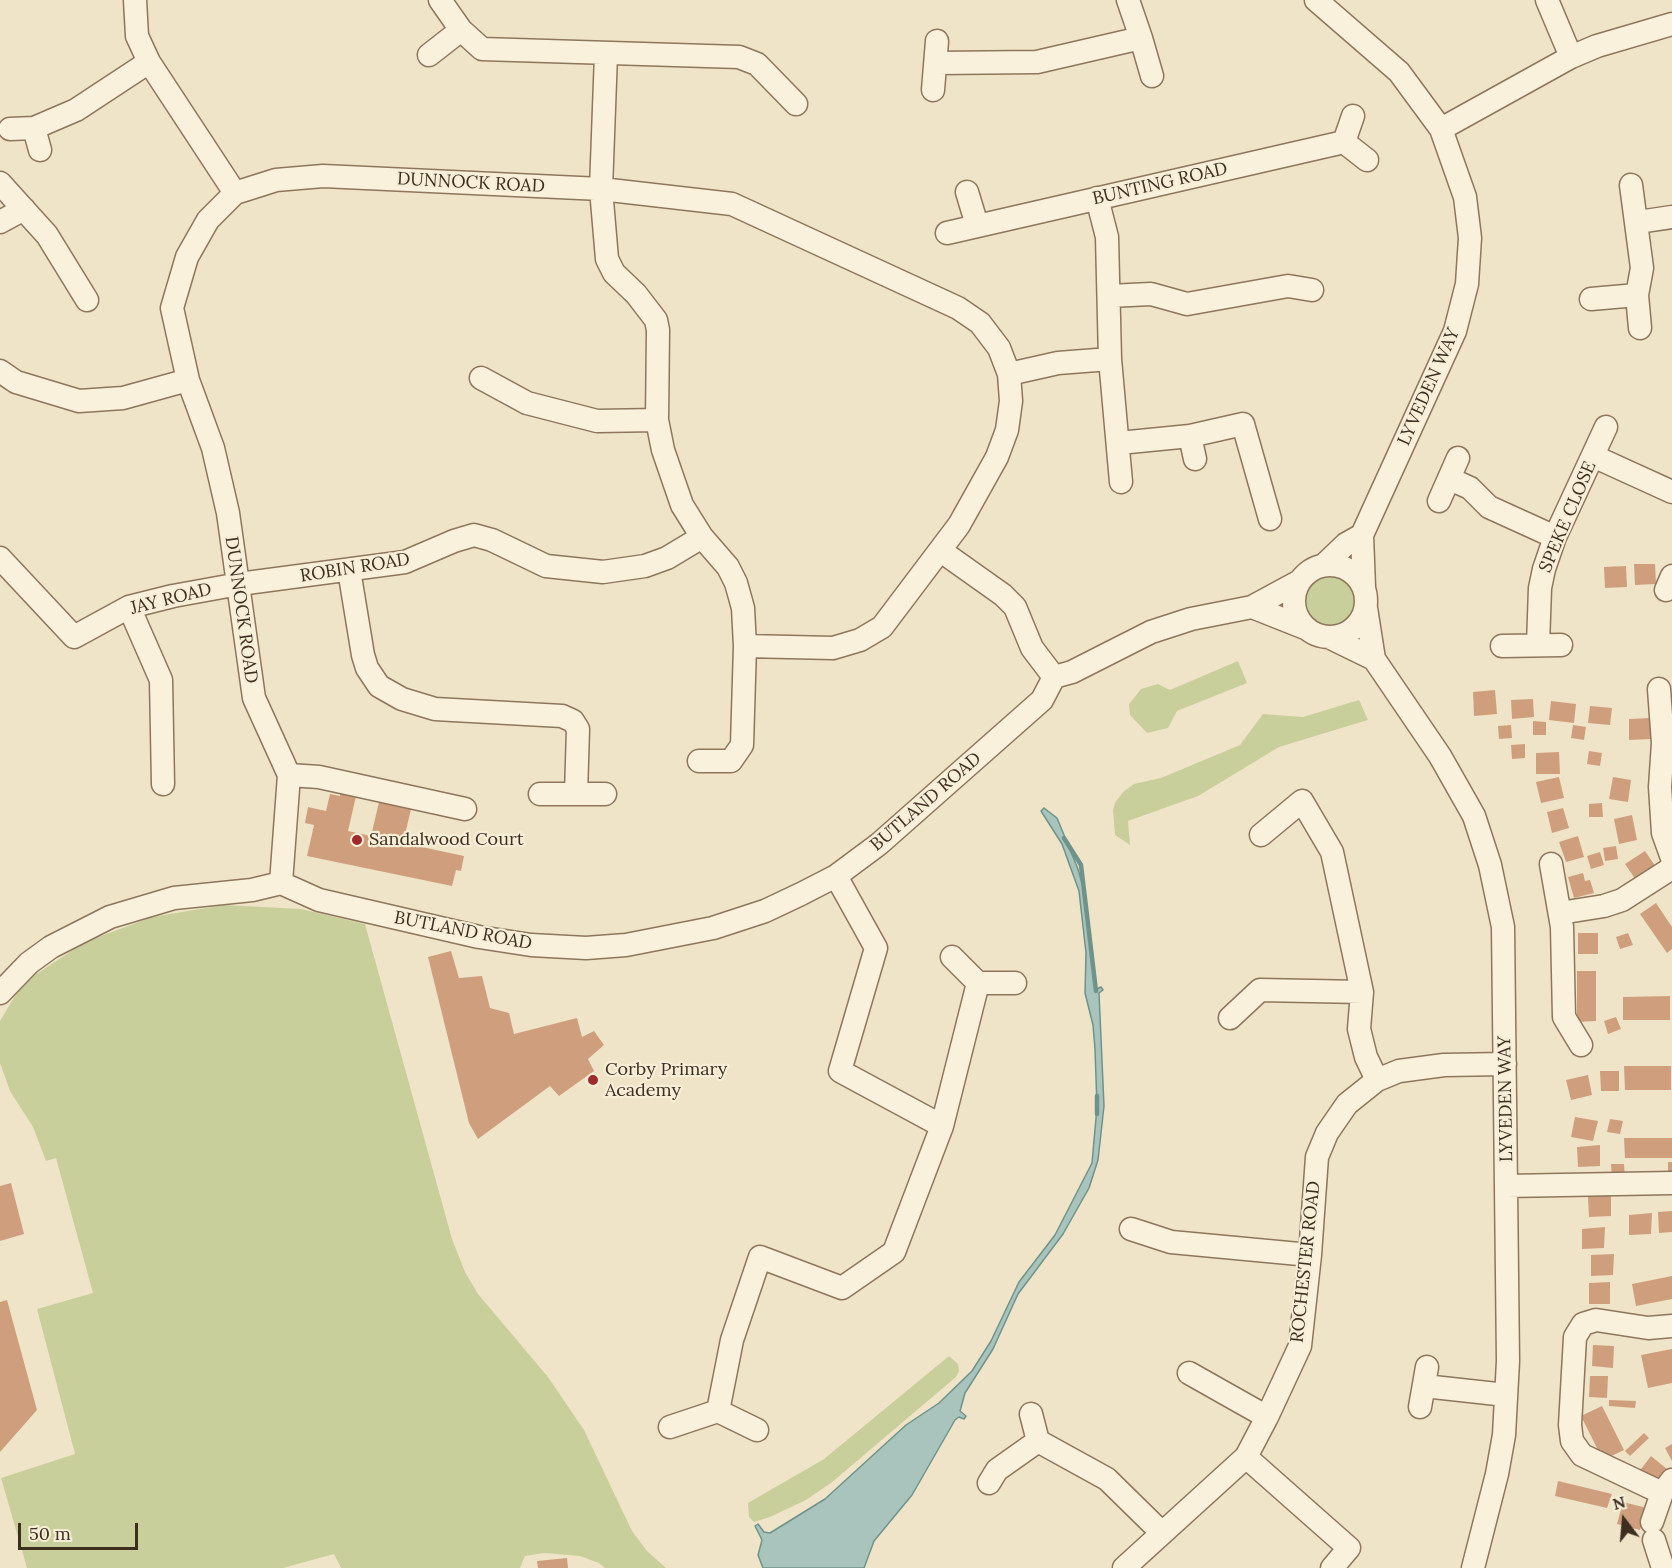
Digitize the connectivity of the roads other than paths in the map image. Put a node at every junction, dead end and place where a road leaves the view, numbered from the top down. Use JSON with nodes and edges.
{"nodes":[{"id":1,"x":135,"y":0,"type":"edge"},
{"id":2,"x":440,"y":0,"type":"edge"},
{"id":3,"x":1128,"y":0,"type":"edge"},
{"id":4,"x":1316,"y":0,"type":"edge"},
{"id":5,"x":1547,"y":0,"type":"edge"},
{"id":6,"x":1672,"y":24,"type":"edge"},
{"id":7,"x":461,"y":30,"type":"junction"},
{"id":8,"x":1141,"y":38,"type":"junction"},
{"id":9,"x":606,"y":54,"type":"junction"},
{"id":10,"x":429,"y":55,"type":"dead end"},
{"id":11,"x":1571,"y":57,"type":"junction"},
{"id":12,"x":149,"y":62,"type":"junction"},
{"id":13,"x":1152,"y":75,"type":"dead end"},
{"id":14,"x":933,"y":90,"type":"dead end"},
{"id":15,"x":796,"y":104,"type":"dead end"},
{"id":16,"x":1353,"y":116,"type":"dead end"},
{"id":17,"x":10,"y":129,"type":"dead end"},
{"id":18,"x":1441,"y":129,"type":"junction"},
{"id":19,"x":1344,"y":142,"type":"junction"},
{"id":20,"x":1366,"y":160,"type":"dead end"},
{"id":21,"x":0,"y":183,"type":"edge"},
{"id":22,"x":1631,"y":185,"type":"dead end"},
{"id":23,"x":601,"y":189,"type":"junction"},
{"id":24,"x":967,"y":192,"type":"dead end"},
{"id":25,"x":235,"y":193,"type":"junction"},
{"id":26,"x":1097,"y":198,"type":"junction"},
{"id":27,"x":24,"y":209,"type":"junction"},
{"id":28,"x":1672,"y":217,"type":"edge"},
{"id":29,"x":0,"y":222,"type":"edge"},
{"id":30,"x":1638,"y":222,"type":"junction"},
{"id":31,"x":977,"y":225,"type":"junction"},
{"id":32,"x":947,"y":233,"type":"dead end"},
{"id":33,"x":1312,"y":290,"type":"dead end"},
{"id":34,"x":1637,"y":295,"type":"junction"},
{"id":35,"x":1109,"y":296,"type":"junction"},
{"id":36,"x":1591,"y":299,"type":"dead end"},
{"id":37,"x":87,"y":300,"type":"dead end"},
{"id":38,"x":1640,"y":328,"type":"dead end"},
{"id":39,"x":1110,"y":359,"type":"junction"},
{"id":40,"x":0,"y":371,"type":"edge"},
{"id":41,"x":1009,"y":374,"type":"junction"},
{"id":42,"x":481,"y":378,"type":"dead end"},
{"id":43,"x":188,"y":380,"type":"junction"},
{"id":44,"x":657,"y":420,"type":"junction"},
{"id":45,"x":1606,"y":427,"type":"dead end"},
{"id":46,"x":1190,"y":436,"type":"junction"},
{"id":47,"x":1119,"y":443,"type":"junction"},
{"id":48,"x":1593,"y":456,"type":"junction"},
{"id":49,"x":1458,"y":458,"type":"dead end"},
{"id":50,"x":1196,"y":459,"type":"dead end"},
{"id":51,"x":1450,"y":479,"type":"junction"},
{"id":52,"x":1121,"y":482,"type":"dead end"},
{"id":53,"x":1672,"y":492,"type":"edge"},
{"id":54,"x":1439,"y":501,"type":"dead end"},
{"id":55,"x":1270,"y":519,"type":"dead end"},
{"id":56,"x":1362,"y":535,"type":"junction"},
{"id":57,"x":702,"y":537,"type":"junction"},
{"id":58,"x":1555,"y":537,"type":"junction"},
{"id":59,"x":941,"y":551,"type":"junction"},
{"id":60,"x":0,"y":558,"type":"edge"},
{"id":61,"x":1324,"y":566,"type":"junction"},
{"id":62,"x":349,"y":570,"type":"junction"},
{"id":63,"x":1300,"y":581,"type":"junction"},
{"id":64,"x":239,"y":584,"type":"junction"},
{"id":65,"x":1365,"y":598,"type":"junction"},
{"id":66,"x":129,"y":607,"type":"junction"},
{"id":67,"x":1252,"y":607,"type":"junction"},
{"id":68,"x":1305,"y":628,"type":"junction"},
{"id":69,"x":1331,"y":638,"type":"junction"},
{"id":70,"x":1538,"y":645,"type":"junction"},
{"id":71,"x":1561,"y":645,"type":"dead end"},
{"id":72,"x":745,"y":646,"type":"junction"},
{"id":73,"x":1502,"y":646,"type":"dead end"},
{"id":74,"x":1374,"y":659,"type":"junction"},
{"id":75,"x":1054,"y":677,"type":"junction"},
{"id":76,"x":1659,"y":689,"type":"dead end"},
{"id":77,"x":699,"y":761,"type":"dead end"},
{"id":78,"x":289,"y":775,"type":"junction"},
{"id":79,"x":163,"y":784,"type":"dead end"},
{"id":80,"x":540,"y":794,"type":"dead end"},
{"id":81,"x":576,"y":794,"type":"junction"},
{"id":82,"x":605,"y":794,"type":"dead end"},
{"id":83,"x":465,"y":808,"type":"dead end"},
{"id":84,"x":1261,"y":835,"type":"dead end"},
{"id":85,"x":1672,"y":858,"type":"edge"},
{"id":86,"x":1551,"y":864,"type":"dead end"},
{"id":87,"x":1672,"y":868,"type":"edge"},
{"id":88,"x":836,"y":876,"type":"junction"},
{"id":89,"x":281,"y":883,"type":"junction"},
{"id":90,"x":1560,"y":914,"type":"junction"},
{"id":91,"x":952,"y":957,"type":"dead end"},
{"id":92,"x":978,"y":983,"type":"junction"},
{"id":93,"x":1016,"y":983,"type":"dead end"},
{"id":94,"x":1362,"y":992,"type":"junction"},
{"id":95,"x":0,"y":993,"type":"edge"},
{"id":96,"x":1230,"y":1018,"type":"dead end"},
{"id":97,"x":1581,"y":1045,"type":"dead end"},
{"id":98,"x":1505,"y":1064,"type":"junction"},
{"id":99,"x":1377,"y":1080,"type":"junction"},
{"id":100,"x":942,"y":1126,"type":"junction"},
{"id":101,"x":1672,"y":1183,"type":"edge"},
{"id":102,"x":1507,"y":1186,"type":"junction"},
{"id":103,"x":1131,"y":1229,"type":"dead end"},
{"id":104,"x":1310,"y":1255,"type":"junction"},
{"id":105,"x":1672,"y":1326,"type":"edge"},
{"id":106,"x":1189,"y":1372,"type":"dead end"},
{"id":107,"x":1424,"y":1387,"type":"dead end"},
{"id":108,"x":1506,"y":1395,"type":"junction"},
{"id":109,"x":718,"y":1411,"type":"junction"},
{"id":110,"x":1031,"y":1414,"type":"dead end"},
{"id":111,"x":1268,"y":1417,"type":"junction"},
{"id":112,"x":670,"y":1427,"type":"dead end"},
{"id":113,"x":757,"y":1430,"type":"dead end"},
{"id":114,"x":1038,"y":1441,"type":"junction"},
{"id":115,"x":1246,"y":1456,"type":"junction"},
{"id":116,"x":989,"y":1483,"type":"dead end"},
{"id":117,"x":1667,"y":1486,"type":"edge"},
{"id":118,"x":1162,"y":1533,"type":"junction"},
{"id":119,"x":1124,"y":1568,"type":"edge"},
{"id":120,"x":1332,"y":1568,"type":"edge"},
{"id":121,"x":1473,"y":1568,"type":"edge"},
{"id":122,"x":1663,"y":1568,"type":"edge"}],
"edges":[{"from":1,"to":12,"type":"street"},
{"from":2,"to":7,"type":"street"},
{"from":3,"to":8,"type":"street"},
{"from":4,"to":18,"type":"street","name":"LYVEDEN WAY"},
{"from":5,"to":11,"type":"street"},
{"from":6,"to":11,"type":"street"},
{"from":7,"to":9,"type":"street"},
{"from":7,"to":10,"type":"street"},
{"from":8,"to":13,"type":"street"},
{"from":8,"to":14,"type":"street"},
{"from":9,"to":15,"type":"street"},
{"from":9,"to":23,"type":"street"},
{"from":11,"to":18,"type":"street"},
{"from":12,"to":17,"type":"street"},
{"from":12,"to":25,"type":"street"},
{"from":16,"to":19,"type":"street"},
{"from":18,"to":56,"type":"street","name":"LYVEDEN WAY"},
{"from":19,"to":20,"type":"street"},
{"from":19,"to":26,"type":"street","name":"BUNTING ROAD"},
{"from":21,"to":27,"type":"street"},
{"from":22,"to":30,"type":"street"},
{"from":23,"to":25,"type":"street","name":"DUNNOCK ROAD"},
{"from":23,"to":41,"type":"street","name":"DUNNOCK ROAD"},
{"from":23,"to":44,"type":"street"},
{"from":24,"to":31,"type":"street"},
{"from":25,"to":43,"type":"street","name":"DUNNOCK ROAD"},
{"from":26,"to":31,"type":"street","name":"BUNTING ROAD"},
{"from":26,"to":35,"type":"street"},
{"from":27,"to":29,"type":"street"},
{"from":27,"to":37,"type":"street"},
{"from":28,"to":30,"type":"street"},
{"from":30,"to":34,"type":"street"},
{"from":31,"to":32,"type":"street","name":"BUNTING ROAD"},
{"from":33,"to":35,"type":"street"},
{"from":34,"to":36,"type":"street"},
{"from":34,"to":38,"type":"street"},
{"from":35,"to":39,"type":"street"},
{"from":39,"to":41,"type":"street"},
{"from":39,"to":47,"type":"street"},
{"from":40,"to":43,"type":"street"},
{"from":41,"to":59,"type":"street","name":"DUNNOCK ROAD"},
{"from":42,"to":44,"type":"street"},
{"from":43,"to":64,"type":"street","name":"DUNNOCK ROAD"},
{"from":44,"to":57,"type":"street"},
{"from":45,"to":48,"type":"street","name":"SPEKE CLOSE"},
{"from":46,"to":47,"type":"street"},
{"from":46,"to":50,"type":"street"},
{"from":46,"to":55,"type":"street"},
{"from":47,"to":52,"type":"street"},
{"from":48,"to":53,"type":"street"},
{"from":48,"to":58,"type":"street","name":"SPEKE CLOSE"},
{"from":49,"to":51,"type":"street"},
{"from":51,"to":54,"type":"street"},
{"from":51,"to":58,"type":"street"},
{"from":56,"to":61,"type":"street","name":"LYVEDEN WAY"},
{"from":56,"to":65,"type":"street","name":"LYVEDEN WAY"},
{"from":57,"to":62,"type":"street","name":"ROBIN ROAD"},
{"from":57,"to":72,"type":"street"},
{"from":58,"to":70,"type":"street","name":"SPEKE CLOSE"},
{"from":59,"to":72,"type":"street","name":"DUNNOCK ROAD"},
{"from":59,"to":75,"type":"street"},
{"from":60,"to":66,"type":"street","name":"JAY ROAD"},
{"from":61,"to":63,"type":"street"},
{"from":61,"to":65,"type":"street"},
{"from":62,"to":64,"type":"street","name":"ROBIN ROAD"},
{"from":62,"to":81,"type":"street"},
{"from":63,"to":67,"type":"street"},
{"from":63,"to":68,"type":"street"},
{"from":64,"to":66,"type":"street","name":"JAY ROAD"},
{"from":64,"to":78,"type":"street","name":"DUNNOCK ROAD"},
{"from":65,"to":69,"type":"street"},
{"from":65,"to":74,"type":"street","name":"LYVEDEN WAY"},
{"from":66,"to":79,"type":"street"},
{"from":67,"to":68,"type":"street"},
{"from":67,"to":75,"type":"street"},
{"from":68,"to":69,"type":"street"},
{"from":69,"to":74,"type":"street"},
{"from":70,"to":71,"type":"street"},
{"from":70,"to":73,"type":"street"},
{"from":72,"to":77,"type":"street"},
{"from":74,"to":98,"type":"street","name":"LYVEDEN WAY"},
{"from":75,"to":88,"type":"street","name":"BUTLAND ROAD"},
{"from":76,"to":85,"type":"street"},
{"from":78,"to":83,"type":"street"},
{"from":78,"to":89,"type":"street","name":"DUNNOCK ROAD"},
{"from":80,"to":81,"type":"street"},
{"from":81,"to":82,"type":"street"},
{"from":84,"to":94,"type":"street"},
{"from":86,"to":90,"type":"street"},
{"from":87,"to":90,"type":"street"},
{"from":88,"to":89,"type":"street","name":"BUTLAND ROAD"},
{"from":88,"to":100,"type":"street"},
{"from":89,"to":95,"type":"street"},
{"from":90,"to":97,"type":"street"},
{"from":91,"to":92,"type":"street"},
{"from":92,"to":93,"type":"street"},
{"from":92,"to":100,"type":"street"},
{"from":94,"to":96,"type":"street"},
{"from":94,"to":99,"type":"street"},
{"from":98,"to":99,"type":"street","name":"ROCHESTER ROAD"},
{"from":98,"to":102,"type":"street","name":"LYVEDEN WAY"},
{"from":99,"to":104,"type":"street","name":"ROCHESTER ROAD"},
{"from":100,"to":109,"type":"street"},
{"from":101,"to":102,"type":"street"},
{"from":102,"to":108,"type":"street","name":"LYVEDEN WAY"},
{"from":103,"to":104,"type":"street"},
{"from":104,"to":111,"type":"street","name":"ROCHESTER ROAD"},
{"from":105,"to":117,"type":"street"},
{"from":106,"to":111,"type":"street"},
{"from":107,"to":108,"type":"street"},
{"from":108,"to":121,"type":"street","name":"LYVEDEN WAY"},
{"from":109,"to":112,"type":"street"},
{"from":109,"to":113,"type":"street"},
{"from":110,"to":114,"type":"street"},
{"from":111,"to":115,"type":"street","name":"ROCHESTER ROAD"},
{"from":114,"to":116,"type":"street"},
{"from":114,"to":118,"type":"street"},
{"from":115,"to":118,"type":"street","name":"ROCHESTER ROAD"},
{"from":115,"to":120,"type":"street"},
{"from":117,"to":122,"type":"street"},
{"from":118,"to":119,"type":"street","name":"ROCHESTER ROAD"}]}
